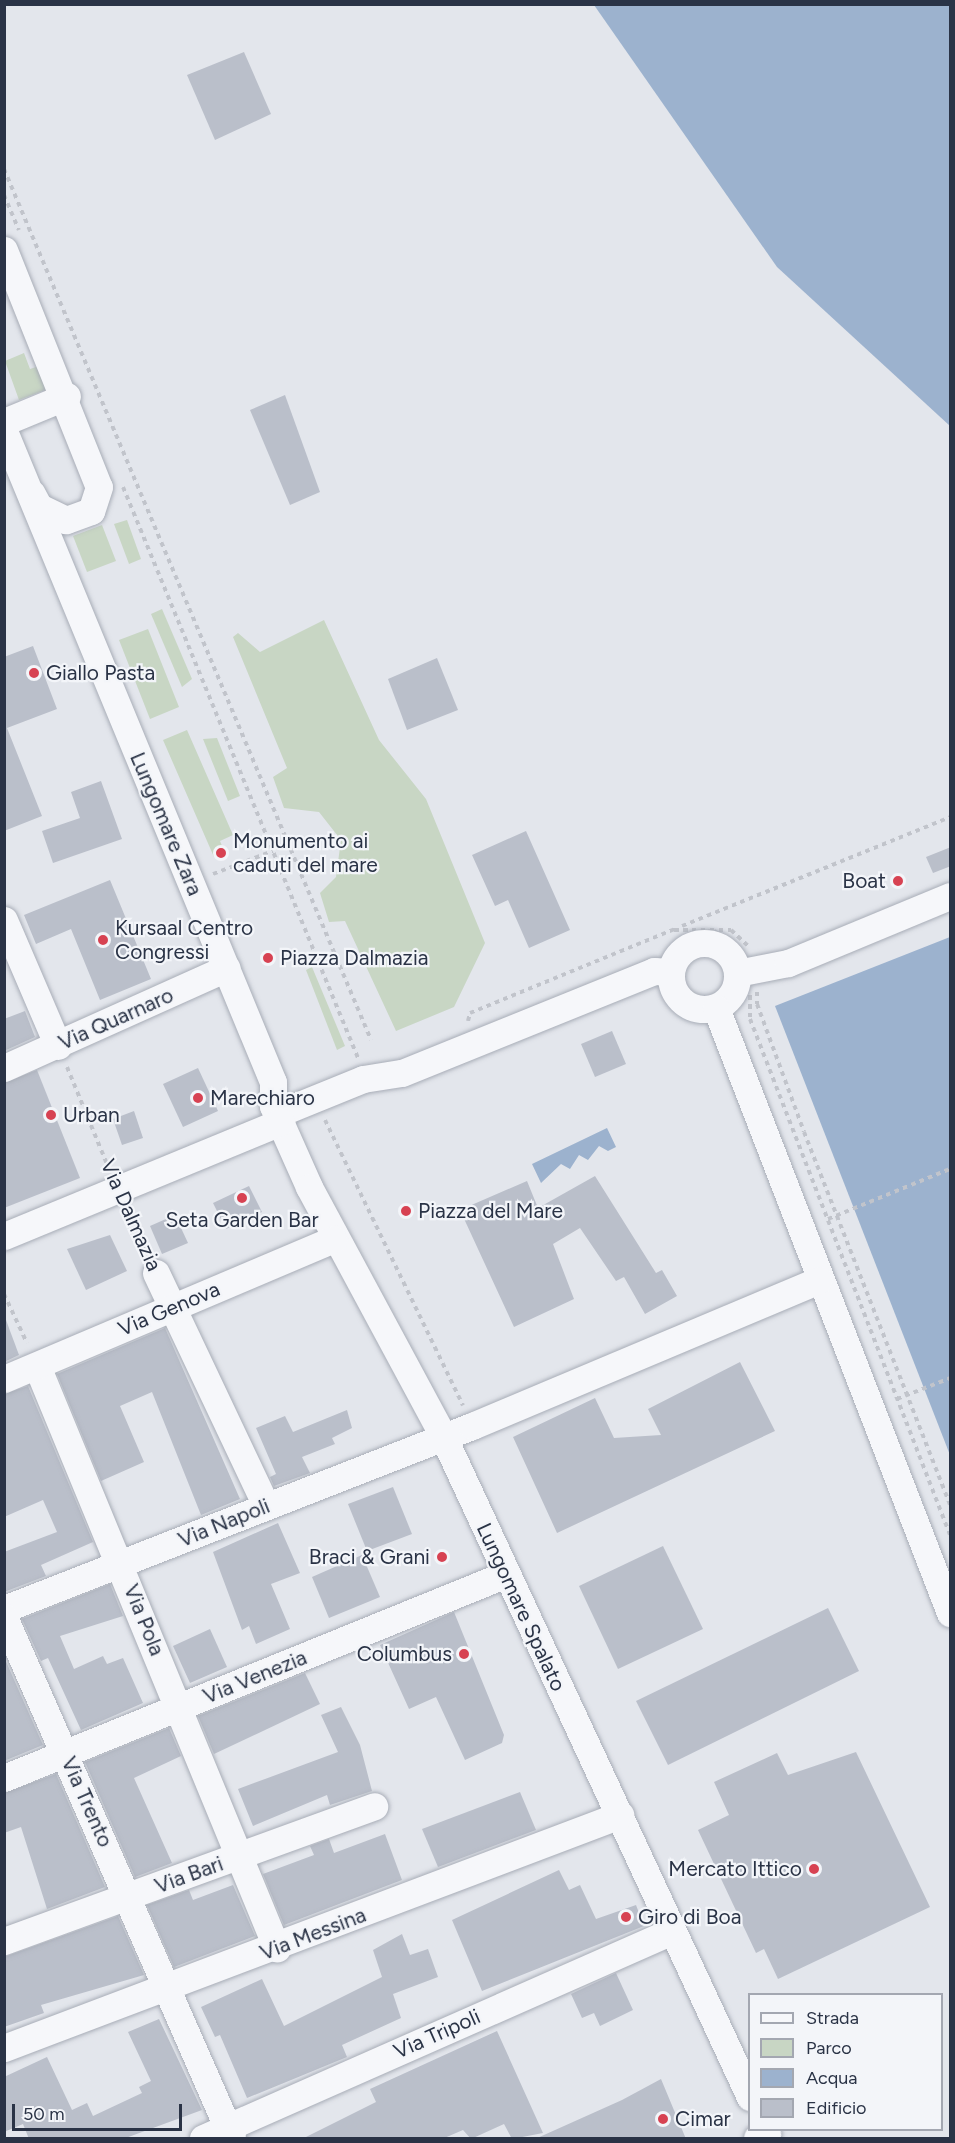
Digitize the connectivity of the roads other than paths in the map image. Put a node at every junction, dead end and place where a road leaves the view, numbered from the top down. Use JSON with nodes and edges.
{"nodes":[{"id":1,"x":13,"y":245,"type":"edge"},
{"id":2,"x":67,"y":396,"type":"junction"},
{"id":3,"x":4,"y":422,"type":"edge"},
{"id":4,"x":4,"y":431,"type":"edge"},
{"id":5,"x":18,"y":481,"type":"edge"},
{"id":6,"x":66,"y":520,"type":"junction"},
{"id":7,"x":61,"y":568,"type":"junction"},
{"id":8,"x":951,"y":896,"type":"edge"},
{"id":9,"x":4,"y":920,"type":"edge"},
{"id":10,"x":676,"y":951,"type":"junction"},
{"id":11,"x":227,"y":969,"type":"junction"},
{"id":12,"x":747,"y":971,"type":"junction"},
{"id":13,"x":716,"y":1008,"type":"junction"},
{"id":14,"x":58,"y":1046,"type":"junction"},
{"id":15,"x":4,"y":1068,"type":"edge"},
{"id":16,"x":279,"y":1118,"type":"junction"},
{"id":17,"x":4,"y":1236,"type":"edge"},
{"id":18,"x":334,"y":1239,"type":"junction"},
{"id":19,"x":156,"y":1273,"type":"road end"},
{"id":20,"x":819,"y":1280,"type":"junction"},
{"id":21,"x":174,"y":1307,"type":"junction"},
{"id":22,"x":37,"y":1366,"type":"junction"},
{"id":23,"x":4,"y":1379,"type":"edge"},
{"id":24,"x":442,"y":1436,"type":"junction"},
{"id":25,"x":266,"y":1506,"type":"junction"},
{"id":26,"x":121,"y":1565,"type":"junction"},
{"id":27,"x":504,"y":1575,"type":"junction"},
{"id":28,"x":4,"y":1609,"type":"edge"},
{"id":29,"x":951,"y":1613,"type":"edge"},
{"id":30,"x":4,"y":1617,"type":"edge"},
{"id":31,"x":180,"y":1707,"type":"junction"},
{"id":32,"x":66,"y":1754,"type":"junction"},
{"id":33,"x":4,"y":1778,"type":"edge"},
{"id":34,"x":374,"y":1806,"type":"dead end"},
{"id":35,"x":620,"y":1815,"type":"junction"},
{"id":36,"x":241,"y":1857,"type":"junction"},
{"id":37,"x":128,"y":1897,"type":"junction"},
{"id":38,"x":672,"y":1931,"type":"junction"},
{"id":39,"x":4,"y":1941,"type":"edge"},
{"id":40,"x":277,"y":1949,"type":"junction"},
{"id":41,"x":166,"y":1989,"type":"junction"},
{"id":42,"x":4,"y":2049,"type":"edge"},
{"id":43,"x":748,"y":2093,"type":"edge"},
{"id":44,"x":221,"y":2135,"type":"edge"}],
"edges":[{"from":1,"to":2,"type":"street"},
{"from":2,"to":3,"type":"street"},
{"from":2,"to":6,"type":"street"},
{"from":4,"to":5,"type":"street","name":"Lungomare Zara"},
{"from":5,"to":6,"type":"street","name":"Lungomare Zara"},
{"from":5,"to":7,"type":"street","name":"Lungomare Zara"},
{"from":6,"to":7,"type":"street","name":"Lungomare Zara"},
{"from":7,"to":11,"type":"street","name":"Lungomare Zara"},
{"from":8,"to":12,"type":"street"},
{"from":9,"to":14,"type":"street"},
{"from":10,"to":12,"type":"street"},
{"from":10,"to":13,"type":"street"},
{"from":10,"to":16,"type":"street"},
{"from":11,"to":14,"type":"street","name":"Via Quarnaro"},
{"from":11,"to":16,"type":"street","name":"Lungomare Zara"},
{"from":12,"to":13,"type":"street"},
{"from":13,"to":20,"type":"street"},
{"from":14,"to":15,"type":"street","name":"Via Quarnaro"},
{"from":16,"to":17,"type":"street"},
{"from":16,"to":18,"type":"street","name":"Lungomare Spalato"},
{"from":18,"to":21,"type":"street","name":"Via Genova"},
{"from":18,"to":24,"type":"street","name":"Lungomare Spalato"},
{"from":19,"to":21,"type":"street","name":"Via Dalmazia"},
{"from":20,"to":24,"type":"street","name":"Via Napoli"},
{"from":20,"to":29,"type":"street"},
{"from":21,"to":22,"type":"street","name":"Via Genova"},
{"from":21,"to":25,"type":"street","name":"Via Dalmazia"},
{"from":22,"to":23,"type":"street","name":"Via Genova"},
{"from":22,"to":26,"type":"street","name":"Via Pola"},
{"from":24,"to":25,"type":"street","name":"Via Napoli"},
{"from":24,"to":27,"type":"street","name":"Lungomare Spalato"},
{"from":25,"to":26,"type":"street","name":"Via Napoli"},
{"from":26,"to":28,"type":"street","name":"Via Napoli"},
{"from":26,"to":31,"type":"street","name":"Via Pola"},
{"from":27,"to":31,"type":"street","name":"Via Venezia"},
{"from":27,"to":35,"type":"street","name":"Lungomare Spalato"},
{"from":30,"to":32,"type":"street","name":"Via Trento"},
{"from":31,"to":32,"type":"street","name":"Via Venezia"},
{"from":31,"to":36,"type":"street","name":"Via Pola"},
{"from":32,"to":33,"type":"street","name":"Via Venezia"},
{"from":32,"to":37,"type":"street","name":"Via Trento"},
{"from":34,"to":36,"type":"street","name":"Via Bari"},
{"from":35,"to":38,"type":"street","name":"Lungomare Spalato"},
{"from":35,"to":40,"type":"street","name":"Via Messina"},
{"from":36,"to":37,"type":"street","name":"Via Bari"},
{"from":36,"to":40,"type":"street","name":"Via Pola"},
{"from":37,"to":39,"type":"street","name":"Via Bari"},
{"from":37,"to":41,"type":"street","name":"Via Trento"},
{"from":38,"to":43,"type":"street","name":"Lungomare Spalato"},
{"from":38,"to":44,"type":"street","name":"Via Tripoli"},
{"from":40,"to":41,"type":"street","name":"Via Messina"},
{"from":41,"to":42,"type":"street","name":"Via Messina"},
{"from":41,"to":44,"type":"street","name":"Via Trento"}]}
